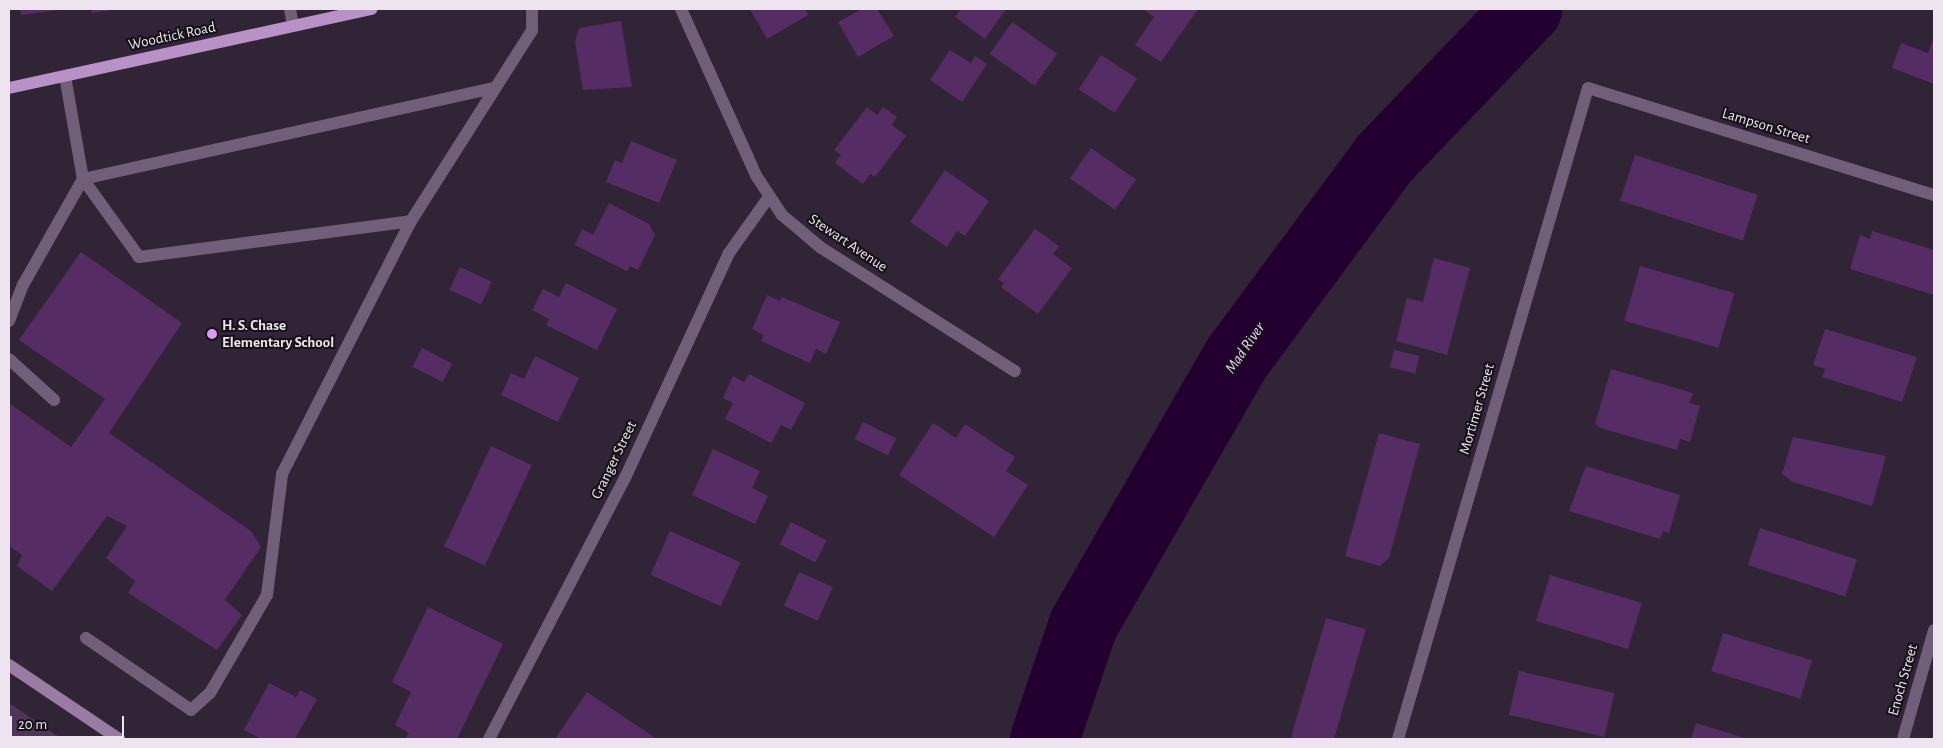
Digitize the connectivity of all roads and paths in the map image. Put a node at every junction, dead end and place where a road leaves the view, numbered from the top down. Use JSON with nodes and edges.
{"nodes":[{"id":1,"x":290,"y":9,"type":"edge"},
{"id":2,"x":371,"y":9,"type":"edge"},
{"id":3,"x":532,"y":9,"type":"edge"},
{"id":4,"x":681,"y":9,"type":"edge"},
{"id":5,"x":293,"y":26,"type":"junction"},
{"id":6,"x":64,"y":76,"type":"junction"},
{"id":7,"x":9,"y":88,"type":"edge"},
{"id":8,"x":493,"y":88,"type":"junction"},
{"id":9,"x":1588,"y":88,"type":"joint"},
{"id":10,"x":83,"y":179,"type":"junction"},
{"id":11,"x":1934,"y":195,"type":"edge"},
{"id":12,"x":769,"y":197,"type":"junction"},
{"id":13,"x":411,"y":221,"type":"junction"},
{"id":14,"x":9,"y":321,"type":"edge"},
{"id":15,"x":9,"y":359,"type":"edge"},
{"id":16,"x":1015,"y":371,"type":"dead end"},
{"id":17,"x":54,"y":400,"type":"dead end"},
{"id":18,"x":1934,"y":630,"type":"edge"},
{"id":19,"x":86,"y":638,"type":"dead end"},
{"id":20,"x":9,"y":665,"type":"edge"},
{"id":21,"x":119,"y":739,"type":"edge"},
{"id":22,"x":490,"y":739,"type":"edge"},
{"id":23,"x":1398,"y":739,"type":"edge"},
{"id":24,"x":1903,"y":739,"type":"edge"}],
"edges":[{"from":1,"to":5,"type":"street"},
{"from":2,"to":5,"type":"main road","name":"Woodtick Road"},
{"from":3,"to":8,"type":"street"},
{"from":4,"to":12,"type":"street","name":"Stewart Avenue"},
{"from":5,"to":6,"type":"main road","name":"Woodtick Road"},
{"from":6,"to":7,"type":"main road","name":"Woodtick Road"},
{"from":6,"to":10,"type":"street"},
{"from":8,"to":10,"type":"street"},
{"from":8,"to":13,"type":"street"},
{"from":9,"to":11,"type":"street","name":"Lampson Street"},
{"from":9,"to":23,"type":"street","name":"Mortimer Street"},
{"from":10,"to":13,"type":"street"},
{"from":10,"to":14,"type":"street"},
{"from":12,"to":16,"type":"street","name":"Stewart Avenue"},
{"from":12,"to":22,"type":"street","name":"Granger Street"},
{"from":13,"to":19,"type":"street"},
{"from":15,"to":17,"type":"street"},
{"from":18,"to":24,"type":"street","name":"Enoch Street"},
{"from":20,"to":21,"type":"main road"}]}
